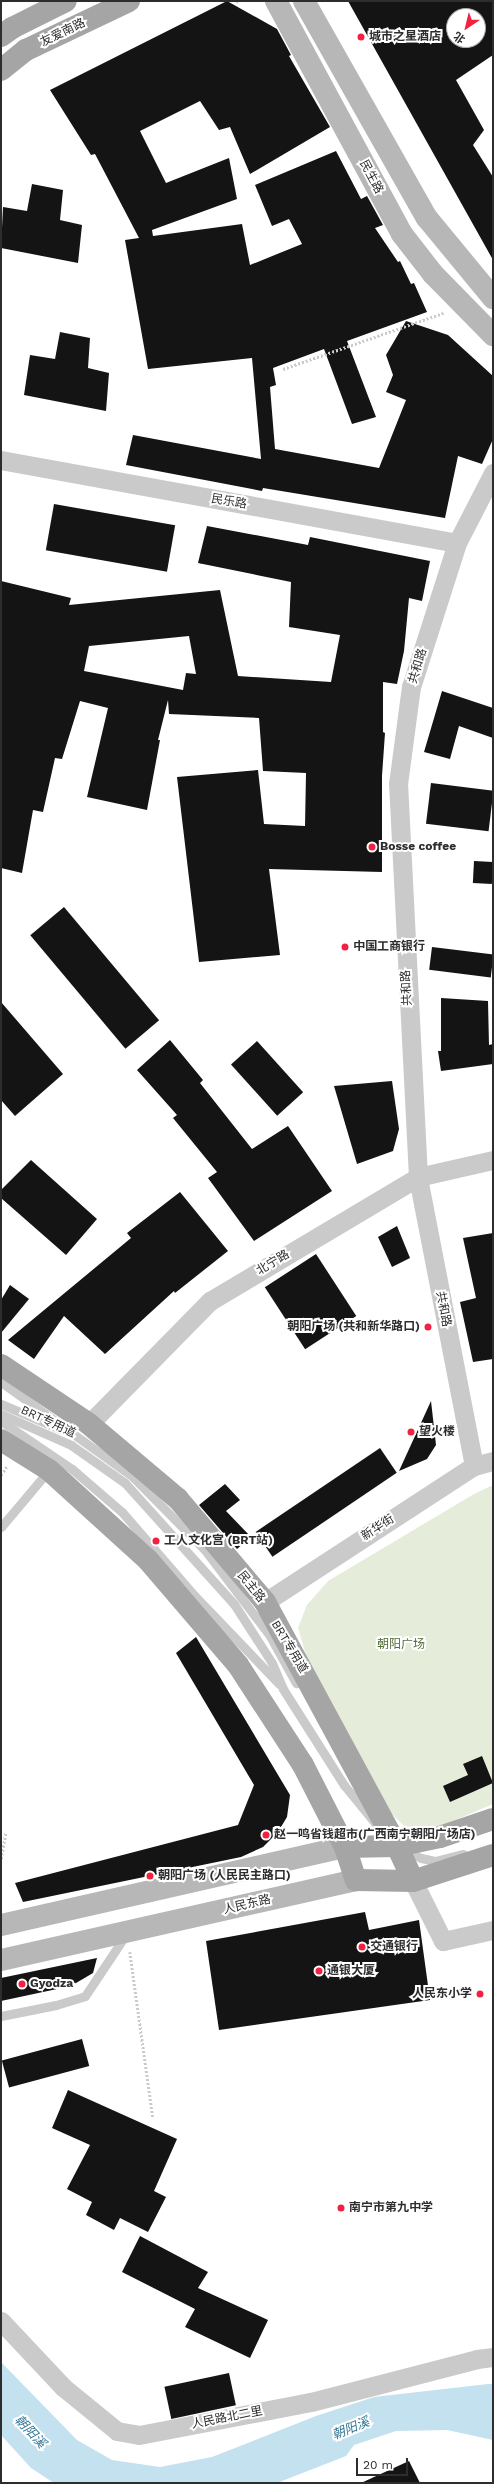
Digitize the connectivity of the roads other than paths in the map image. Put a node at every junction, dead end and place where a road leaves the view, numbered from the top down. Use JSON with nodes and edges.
{"nodes":[{"id":1,"x":66,"y":1,"type":"edge"},
{"id":2,"x":128,"y":1,"type":"edge"},
{"id":3,"x":276,"y":1,"type":"edge"},
{"id":4,"x":304,"y":1,"type":"edge"},
{"id":5,"x":1,"y":36,"type":"edge"},
{"id":6,"x":1,"y":70,"type":"edge"},
{"id":7,"x":493,"y":298,"type":"edge"},
{"id":8,"x":493,"y":335,"type":"edge"},
{"id":9,"x":1,"y":460,"type":"edge"},
{"id":10,"x":493,"y":473,"type":"edge"},
{"id":11,"x":457,"y":543,"type":"junction"},
{"id":12,"x":493,"y":1160,"type":"edge"},
{"id":13,"x":418,"y":1177,"type":"junction"},
{"id":14,"x":1,"y":1365,"type":"edge"},
{"id":15,"x":1,"y":1382,"type":"edge"},
{"id":16,"x":1,"y":1404,"type":"edge"},
{"id":17,"x":1,"y":1414,"type":"edge"},
{"id":18,"x":1,"y":1421,"type":"edge"},
{"id":19,"x":83,"y":1430,"type":"junction"},
{"id":20,"x":1,"y":1440,"type":"edge"},
{"id":21,"x":493,"y":1461,"type":"edge"},
{"id":22,"x":474,"y":1466,"type":"junction"},
{"id":23,"x":49,"y":1470,"type":"junction"},
{"id":24,"x":1,"y":1527,"type":"edge"},
{"id":25,"x":265,"y":1602,"type":"junction"},
{"id":26,"x":283,"y":1689,"type":"junction"},
{"id":27,"x":301,"y":1690,"type":"dead end"},
{"id":28,"x":312,"y":1711,"type":"dead end"},
{"id":29,"x":493,"y":1819,"type":"edge"},
{"id":30,"x":451,"y":1844,"type":"dead end"},
{"id":31,"x":397,"y":1846,"type":"junction"},
{"id":32,"x":345,"y":1847,"type":"junction"},
{"id":33,"x":471,"y":1851,"type":"dead end"},
{"id":34,"x":493,"y":1855,"type":"edge"},
{"id":35,"x":356,"y":1880,"type":"junction"},
{"id":36,"x":413,"y":1881,"type":"junction"},
{"id":37,"x":1,"y":1925,"type":"edge"},
{"id":38,"x":493,"y":1930,"type":"edge"},
{"id":39,"x":127,"y":1932,"type":"junction"},
{"id":40,"x":1,"y":1960,"type":"edge"},
{"id":41,"x":1,"y":2016,"type":"edge"},
{"id":42,"x":1,"y":2321,"type":"edge"},
{"id":43,"x":493,"y":2357,"type":"edge"}],
"edges":[{"from":1,"to":5,"type":"main road"},
{"from":2,"to":6,"type":"main road","name":"友爱南路"},
{"from":3,"to":8,"type":"main road","name":"民生路"},
{"from":4,"to":7,"type":"main road"},
{"from":9,"to":11,"type":"street","name":"民乐路"},
{"from":10,"to":11,"type":"street","name":"共和路"},
{"from":11,"to":13,"type":"street","name":"共和路"},
{"from":12,"to":13,"type":"street","name":"北宁路"},
{"from":13,"to":19,"type":"street","name":"北宁路"},
{"from":13,"to":22,"type":"street","name":"共和路"},
{"from":14,"to":19,"type":"main road","name":"民主路"},
{"from":15,"to":19,"type":"lane","name":"BRT专用道"},
{"from":16,"to":19,"type":"lane","name":"BRT专用道"},
{"from":17,"to":26,"type":"lane","name":"BRT专用道"},
{"from":18,"to":26,"type":"lane","name":"BRT专用道"},
{"from":19,"to":25,"type":"main road","name":"民主路"},
{"from":19,"to":27,"type":"lane","name":"BRT专用道"},
{"from":20,"to":23,"type":"main road"},
{"from":21,"to":22,"type":"street","name":"新华街"},
{"from":22,"to":25,"type":"street","name":"新华街"},
{"from":23,"to":24,"type":"lane"},
{"from":23,"to":32,"type":"main road"},
{"from":25,"to":31,"type":"main road","name":"民主路"},
{"from":26,"to":31,"type":"lane","name":"BRT专用道"},
{"from":28,"to":31,"type":"lane","name":"BRT专用道"},
{"from":29,"to":31,"type":"main road"},
{"from":30,"to":31,"type":"lane"},
{"from":31,"to":32,"type":"main road"},
{"from":31,"to":33,"type":"lane","name":"BRT专用道"},
{"from":31,"to":36,"type":"main road","name":"民主路"},
{"from":32,"to":35,"type":"main road"},
{"from":32,"to":37,"type":"main road"},
{"from":34,"to":36,"type":"main road","name":"人民东路"},
{"from":35,"to":36,"type":"main road","name":"人民东路"},
{"from":35,"to":39,"type":"main road","name":"人民东路"},
{"from":36,"to":38,"type":"street"},
{"from":39,"to":40,"type":"main road","name":"人民东路"},
{"from":39,"to":41,"type":"lane"},
{"from":42,"to":43,"type":"street","name":"人民路北二里"}]}
